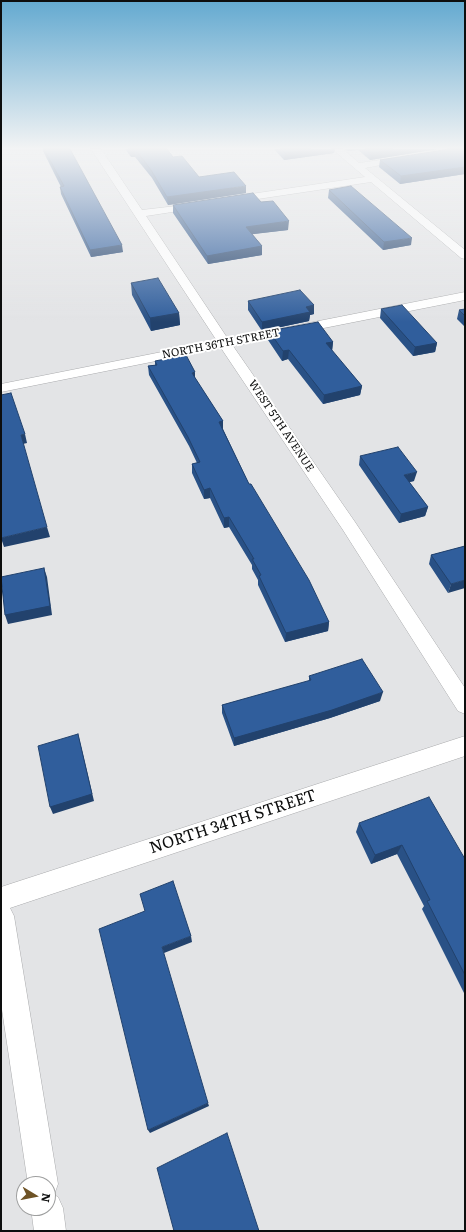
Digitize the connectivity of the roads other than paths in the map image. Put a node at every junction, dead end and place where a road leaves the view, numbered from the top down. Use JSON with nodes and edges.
{"nodes":[{"id":1,"x":133,"y":206,"type":"edge"},
{"id":2,"x":186,"y":206,"type":"edge"},
{"id":3,"x":406,"y":206,"type":"edge"},
{"id":4,"x":138,"y":214,"type":"junction"},
{"id":5,"x":465,"y":239,"type":"edge"},
{"id":6,"x":448,"y":241,"type":"junction"},
{"id":7,"x":465,"y":256,"type":"edge"},
{"id":8,"x":465,"y":296,"type":"edge"},
{"id":9,"x":225,"y":344,"type":"junction"},
{"id":10,"x":1,"y":388,"type":"edge"},
{"id":11,"x":465,"y":705,"type":"edge"},
{"id":12,"x":465,"y":746,"type":"edge"},
{"id":13,"x":1,"y":899,"type":"edge"},
{"id":14,"x":1,"y":916,"type":"edge"},
{"id":15,"x":42,"y":1176,"type":"edge"},
{"id":16,"x":48,"y":1216,"type":"edge"},
{"id":17,"x":50,"y":1231,"type":"edge"}],
"edges":[{"from":1,"to":4,"type":"street","name":"WEST 5TH AVENUE"},
{"from":2,"to":4,"type":"street"},
{"from":3,"to":6,"type":"street"},
{"from":4,"to":9,"type":"street","name":"WEST 5TH AVENUE"},
{"from":5,"to":6,"type":"street"},
{"from":6,"to":7,"type":"street"},
{"from":8,"to":9,"type":"street","name":"NORTH 36TH STREET"},
{"from":9,"to":10,"type":"street","name":"NORTH 36TH STREET"},
{"from":9,"to":11,"type":"street","name":"WEST 5TH AVENUE"},
{"from":12,"to":13,"type":"street","name":"NORTH 34TH STREET"},
{"from":14,"to":15,"type":"street"},
{"from":16,"to":17,"type":"street"}]}
